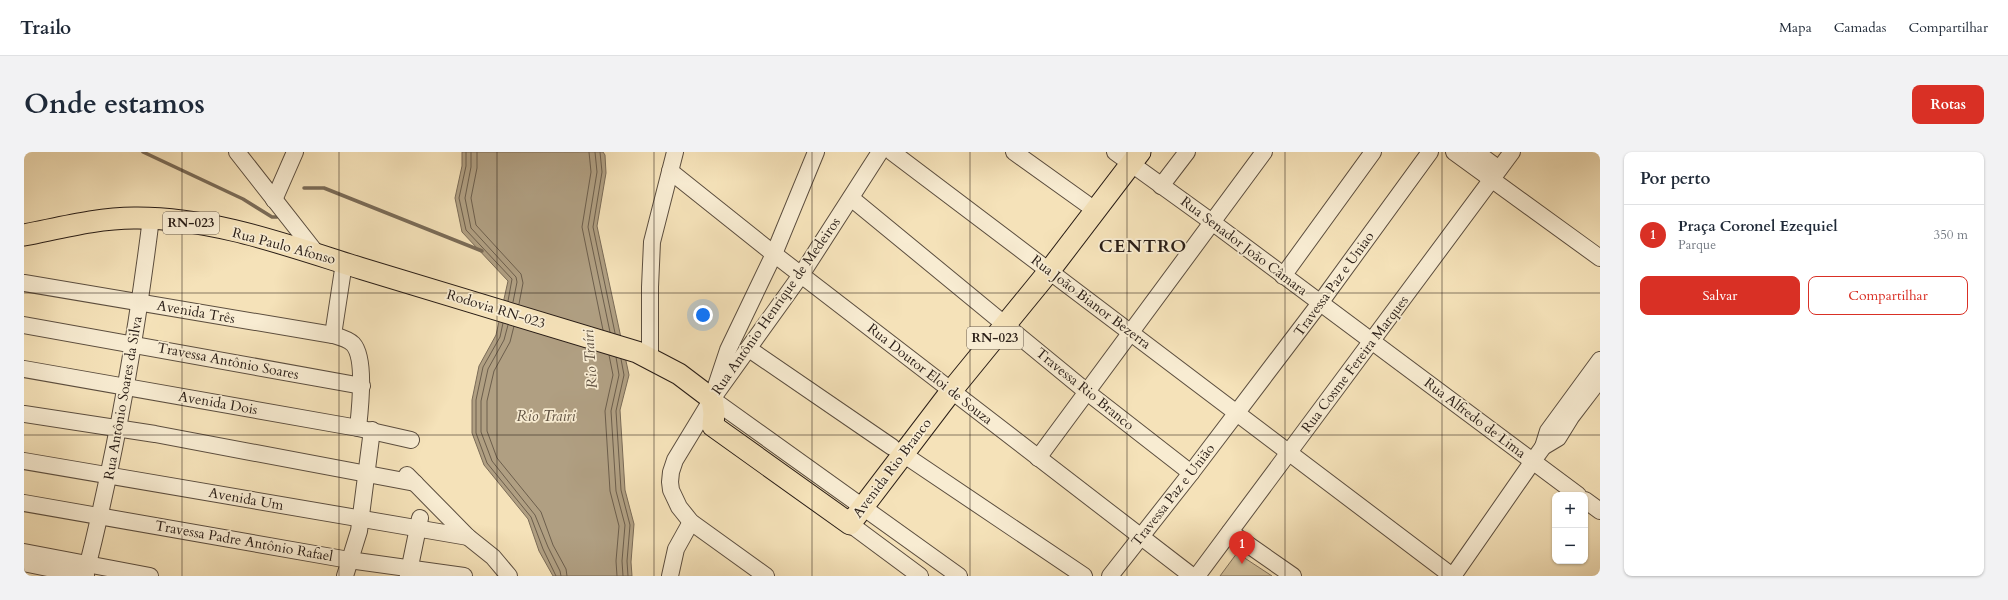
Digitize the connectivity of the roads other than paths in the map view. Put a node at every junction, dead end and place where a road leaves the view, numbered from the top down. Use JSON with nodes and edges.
{"nodes":[{"id":1,"x":237,"y":152,"type":"edge"},
{"id":2,"x":295,"y":152,"type":"edge"},
{"id":3,"x":675,"y":152,"type":"edge"},
{"id":4,"x":816,"y":152,"type":"edge"},
{"id":5,"x":880,"y":152,"type":"edge"},
{"id":6,"x":892,"y":152,"type":"edge"},
{"id":7,"x":1014,"y":152,"type":"edge"},
{"id":8,"x":1187,"y":152,"type":"edge"},
{"id":9,"x":1264,"y":152,"type":"edge"},
{"id":10,"x":1373,"y":152,"type":"edge"},
{"id":11,"x":1430,"y":152,"type":"edge"},
{"id":12,"x":1454,"y":152,"type":"edge"},
{"id":13,"x":1476,"y":152,"type":"edge"},
{"id":14,"x":1512,"y":152,"type":"edge"},
{"id":15,"x":1126,"y":155,"type":"edge"},
{"id":16,"x":670,"y":171,"type":"junction"},
{"id":17,"x":1495,"y":174,"type":"junction"},
{"id":18,"x":1161,"y":186,"type":"junction"},
{"id":19,"x":851,"y":198,"type":"junction"},
{"id":20,"x":274,"y":200,"type":"junction"},
{"id":21,"x":1089,"y":207,"type":"junction"},
{"id":22,"x":150,"y":218,"type":"junction"},
{"id":23,"x":1212,"y":222,"type":"junction"},
{"id":24,"x":24,"y":235,"type":"edge"},
{"id":25,"x":317,"y":254,"type":"junction"},
{"id":26,"x":774,"y":254,"type":"junction"},
{"id":27,"x":1600,"y":258,"type":"edge"},
{"id":28,"x":349,"y":264,"type":"junction"},
{"id":29,"x":1044,"y":266,"type":"junction"},
{"id":30,"x":801,"y":275,"type":"junction"},
{"id":31,"x":1283,"y":276,"type":"junction"},
{"id":32,"x":24,"y":283,"type":"edge"},
{"id":33,"x":141,"y":302,"type":"junction"},
{"id":34,"x":1320,"y":303,"type":"junction"},
{"id":35,"x":1000,"y":321,"type":"junction"},
{"id":36,"x":24,"y":325,"type":"edge"},
{"id":37,"x":1131,"y":332,"type":"junction"},
{"id":38,"x":338,"y":337,"type":"junction"},
{"id":39,"x":1372,"y":341,"type":"junction"},
{"id":40,"x":134,"y":344,"type":"junction"},
{"id":41,"x":749,"y":349,"type":"junction"},
{"id":42,"x":644,"y":355,"type":"junction"},
{"id":43,"x":1600,"y":360,"type":"edge"},
{"id":44,"x":24,"y":369,"type":"edge"},
{"id":45,"x":1600,"y":379,"type":"edge"},
{"id":46,"x":362,"y":386,"type":"junction"},
{"id":47,"x":947,"y":386,"type":"junction"},
{"id":48,"x":126,"y":387,"type":"junction"},
{"id":49,"x":1087,"y":392,"type":"junction"},
{"id":50,"x":712,"y":399,"type":"junction"},
{"id":51,"x":24,"y":414,"type":"edge"},
{"id":52,"x":1236,"y":414,"type":"junction"},
{"id":53,"x":1567,"y":414,"type":"junction"},
{"id":54,"x":118,"y":429,"type":"junction"},
{"id":55,"x":365,"y":429,"type":"junction"},
{"id":56,"x":411,"y":440,"type":"dead end"},
{"id":57,"x":24,"y":449,"type":"edge"},
{"id":58,"x":897,"y":451,"type":"junction"},
{"id":59,"x":1289,"y":453,"type":"junction"},
{"id":60,"x":1038,"y":458,"type":"junction"},
{"id":61,"x":24,"y":461,"type":"edge"},
{"id":62,"x":1533,"y":461,"type":"junction"},
{"id":63,"x":110,"y":470,"type":"junction"},
{"id":64,"x":402,"y":470,"type":"dead end"},
{"id":65,"x":366,"y":473,"type":"junction"},
{"id":66,"x":1191,"y":473,"type":"junction"},
{"id":67,"x":415,"y":483,"type":"junction"},
{"id":68,"x":1574,"y":492,"type":"edge"},
{"id":69,"x":1588,"y":502,"type":"edge"},
{"id":70,"x":24,"y":503,"type":"edge"},
{"id":71,"x":858,"y":503,"type":"junction"},
{"id":72,"x":1600,"y":511,"type":"edge"},
{"id":73,"x":361,"y":513,"type":"junction"},
{"id":74,"x":101,"y":515,"type":"junction"},
{"id":75,"x":844,"y":520,"type":"junction"},
{"id":76,"x":691,"y":522,"type":"junction"},
{"id":77,"x":419,"y":523,"type":"junction"},
{"id":78,"x":454,"y":523,"type":"junction"},
{"id":79,"x":1230,"y":532,"type":"junction"},
{"id":80,"x":1140,"y":536,"type":"junction"},
{"id":81,"x":468,"y":537,"type":"junction"},
{"id":82,"x":24,"y":552,"type":"edge"},
{"id":83,"x":349,"y":560,"type":"junction"},
{"id":84,"x":24,"y":563,"type":"edge"},
{"id":85,"x":409,"y":572,"type":"edge"},
{"id":86,"x":86,"y":573,"type":"edge"},
{"id":87,"x":150,"y":576,"type":"edge"},
{"id":88,"x":345,"y":576,"type":"edge"},
{"id":89,"x":464,"y":576,"type":"edge"},
{"id":90,"x":509,"y":576,"type":"edge"},
{"id":91,"x":670,"y":576,"type":"edge"},
{"id":92,"x":766,"y":576,"type":"edge"},
{"id":93,"x":920,"y":576,"type":"edge"},
{"id":94,"x":959,"y":576,"type":"edge"},
{"id":95,"x":1084,"y":576,"type":"edge"},
{"id":96,"x":1110,"y":576,"type":"edge"},
{"id":97,"x":1192,"y":576,"type":"edge"},
{"id":98,"x":1197,"y":576,"type":"edge"},
{"id":99,"x":1293,"y":576,"type":"edge"},
{"id":100,"x":1452,"y":576,"type":"edge"}],
"edges":[{"from":1,"to":20,"type":"street"},
{"from":2,"to":20,"type":"street"},
{"from":3,"to":16,"type":"street"},
{"from":4,"to":26,"type":"street","name":"Rua Antônio Henrique de Medeiros"},
{"from":5,"to":19,"type":"street","name":"Rua Antônio Henrique de Medeiros"},
{"from":6,"to":29,"type":"street","name":"Rua João Bianor Bezerra"},
{"from":7,"to":21,"type":"street"},
{"from":8,"to":18,"type":"street"},
{"from":9,"to":23,"type":"street"},
{"from":10,"to":31,"type":"street"},
{"from":11,"to":34,"type":"street","name":"Travessa Paz e Uniao"},
{"from":12,"to":17,"type":"street"},
{"from":13,"to":17,"type":"street"},
{"from":14,"to":17,"type":"street","name":"Rua Cosme Fereira Marques"},
{"from":15,"to":18,"type":"street","name":"Rua Senador João Câmara"},
{"from":15,"to":21,"type":"main road","name":"Avenida Rio Branco","number":"RN-023"},
{"from":16,"to":26,"type":"street","name":"Rua Doutor Eloi de Souza"},
{"from":16,"to":42,"type":"street"},
{"from":17,"to":27,"type":"street"},
{"from":17,"to":39,"type":"street","name":"Rua Cosme Fereira Marques"},
{"from":18,"to":23,"type":"street","name":"Rua Senador João Câmara"},
{"from":19,"to":30,"type":"street","name":"Rua Antônio Henrique de Medeiros"},
{"from":19,"to":35,"type":"street","name":"Travessa Rio Branco"},
{"from":20,"to":25,"type":"street"},
{"from":21,"to":29,"type":"main road","name":"Avenida Rio Branco","number":"RN-023"},
{"from":22,"to":24,"type":"main road","name":"Rua Paulo Afonso","number":"RN-023"},
{"from":22,"to":25,"type":"main road","name":"Rua Paulo Afonso","number":"RN-023"},
{"from":22,"to":33,"type":"street","name":"Rua Antônio Soares da Silva"},
{"from":23,"to":31,"type":"street","name":"Rua Senador João Câmara"},
{"from":23,"to":37,"type":"street"},
{"from":25,"to":28,"type":"main road","name":"Rua Paulo Afonso","number":"RN-023"},
{"from":26,"to":30,"type":"street","name":"Rua Doutor Eloi de Souza"},
{"from":26,"to":50,"type":"street","name":"Rua Antônio Henrique de Medeiros"},
{"from":28,"to":38,"type":"street"},
{"from":28,"to":42,"type":"main road","name":"Rodovia RN-023","number":"RN-023"},
{"from":29,"to":35,"type":"main road","name":"Avenida Rio Branco","number":"RN-023"},
{"from":29,"to":37,"type":"street","name":"Rua João Bianor Bezerra"},
{"from":30,"to":41,"type":"street","name":"Rua Antônio Henrique de Medeiros"},
{"from":30,"to":47,"type":"street","name":"Rua Doutor Eloi de Souza"},
{"from":31,"to":34,"type":"street","name":"Rua Senador João Câmara"},
{"from":32,"to":33,"type":"street","name":"Avenida Três"},
{"from":33,"to":38,"type":"street","name":"Avenida Três"},
{"from":33,"to":40,"type":"street","name":"Rua Antônio Soares da Silva"},
{"from":34,"to":39,"type":"street","name":"Rua Senador João Câmara"},
{"from":34,"to":52,"type":"street","name":"Travessa Paz e Uniao"},
{"from":35,"to":47,"type":"main road","name":"Avenida Rio Branco","number":"RN-023"},
{"from":35,"to":49,"type":"street","name":"Travessa Rio Branco"},
{"from":36,"to":40,"type":"street","name":"Travessa Antônio Soares"},
{"from":37,"to":49,"type":"street"},
{"from":37,"to":52,"type":"street","name":"Rua João Bianor Bezerra"},
{"from":38,"to":46,"type":"street"},
{"from":39,"to":59,"type":"street","name":"Rua Cosme Fereira Marques"},
{"from":39,"to":62,"type":"street","name":"Rua Alfredo de Lima"},
{"from":40,"to":46,"type":"street","name":"Travessa Antônio Soares"},
{"from":40,"to":48,"type":"street","name":"Rua Antônio Soares da Silva"},
{"from":41,"to":50,"type":"street","name":"Rua Antônio Henrique de Medeiros"},
{"from":41,"to":58,"type":"street"},
{"from":42,"to":50,"type":"main road","number":"RN-023"},
{"from":43,"to":53,"type":"street"},
{"from":44,"to":48,"type":"street","name":"Avenida Dois"},
{"from":45,"to":53,"type":"street"},
{"from":46,"to":55,"type":"street"},
{"from":47,"to":58,"type":"main road","name":"Avenida Rio Branco","number":"RN-023"},
{"from":47,"to":60,"type":"street","name":"Rua Doutor Eloi de Souza"},
{"from":48,"to":54,"type":"street","name":"Rua Antônio Soares da Silva"},
{"from":48,"to":55,"type":"street","name":"Avenida Dois"},
{"from":49,"to":60,"type":"street"},
{"from":49,"to":66,"type":"street","name":"Travessa Rio Branco"},
{"from":50,"to":71,"type":"street"},
{"from":50,"to":75,"type":"main road"},
{"from":50,"to":76,"type":"street"},
{"from":51,"to":54,"type":"street"},
{"from":52,"to":59,"type":"street","name":"Rua João Bianor Bezerra"},
{"from":52,"to":66,"type":"street","name":"Travessa Paz e União"},
{"from":53,"to":62,"type":"street"},
{"from":54,"to":63,"type":"street","name":"Rua Antônio Soares da Silva"},
{"from":54,"to":65,"type":"street"},
{"from":55,"to":56,"type":"street","name":"Avenida Dois"},
{"from":55,"to":65,"type":"street"},
{"from":57,"to":63,"type":"street","name":"Avenida Um"},
{"from":58,"to":71,"type":"main road","name":"Avenida Rio Branco","number":"RN-023"},
{"from":58,"to":95,"type":"street"},
{"from":59,"to":79,"type":"street","name":"Rua Cosme Fereira Marques"},
{"from":59,"to":100,"type":"street","name":"Rua João Bianor Bezerra"},
{"from":60,"to":80,"type":"street","name":"Rua Doutor Eloi de Souza"},
{"from":61,"to":63,"type":"street","name":"Avenida Um"},
{"from":62,"to":68,"type":"street","name":"Rua Alfredo de Lima"},
{"from":62,"to":100,"type":"street"},
{"from":63,"to":73,"type":"street","name":"Avenida Um"},
{"from":63,"to":74,"type":"street","name":"Rua Antônio Soares da Silva"},
{"from":64,"to":67,"type":"street"},
{"from":65,"to":67,"type":"street"},
{"from":65,"to":73,"type":"street"},
{"from":66,"to":80,"type":"street","name":"Travessa Paz e União"},
{"from":67,"to":78,"type":"street"},
{"from":69,"to":72,"type":"street"},
{"from":70,"to":74,"type":"street","name":"Travessa Padre Antônio Rafael"},
{"from":71,"to":75,"type":"main road","name":"Avenida Rio Branco","number":"RN-023"},
{"from":71,"to":94,"type":"street"},
{"from":73,"to":77,"type":"street","name":"Avenida Um"},
{"from":73,"to":83,"type":"street"},
{"from":74,"to":83,"type":"street","name":"Travessa Padre Antônio Rafael"},
{"from":74,"to":86,"type":"street","name":"Rua Antônio Soares da Silva"},
{"from":75,"to":93,"type":"street"},
{"from":76,"to":91,"type":"street"},
{"from":76,"to":92,"type":"street"},
{"from":77,"to":78,"type":"street","name":"Avenida Um"},
{"from":77,"to":81,"type":"street","name":"Avenida Um"},
{"from":77,"to":85,"type":"street"},
{"from":78,"to":81,"type":"street"},
{"from":79,"to":98,"type":"street","name":"Rua Cosme Fereira Marques"},
{"from":79,"to":99,"type":"street"},
{"from":80,"to":96,"type":"street","name":"Travessa Paz e União"},
{"from":80,"to":97,"type":"street","name":"Rua Doutor Eloi de Souza"},
{"from":81,"to":90,"type":"street"},
{"from":82,"to":86,"type":"street"},
{"from":83,"to":85,"type":"street","name":"Travessa Padre Antônio Rafael"},
{"from":83,"to":88,"type":"street"},
{"from":84,"to":86,"type":"street"},
{"from":85,"to":89,"type":"street","name":"Travessa Padre Antônio Rafael"},
{"from":86,"to":87,"type":"street"}]}
